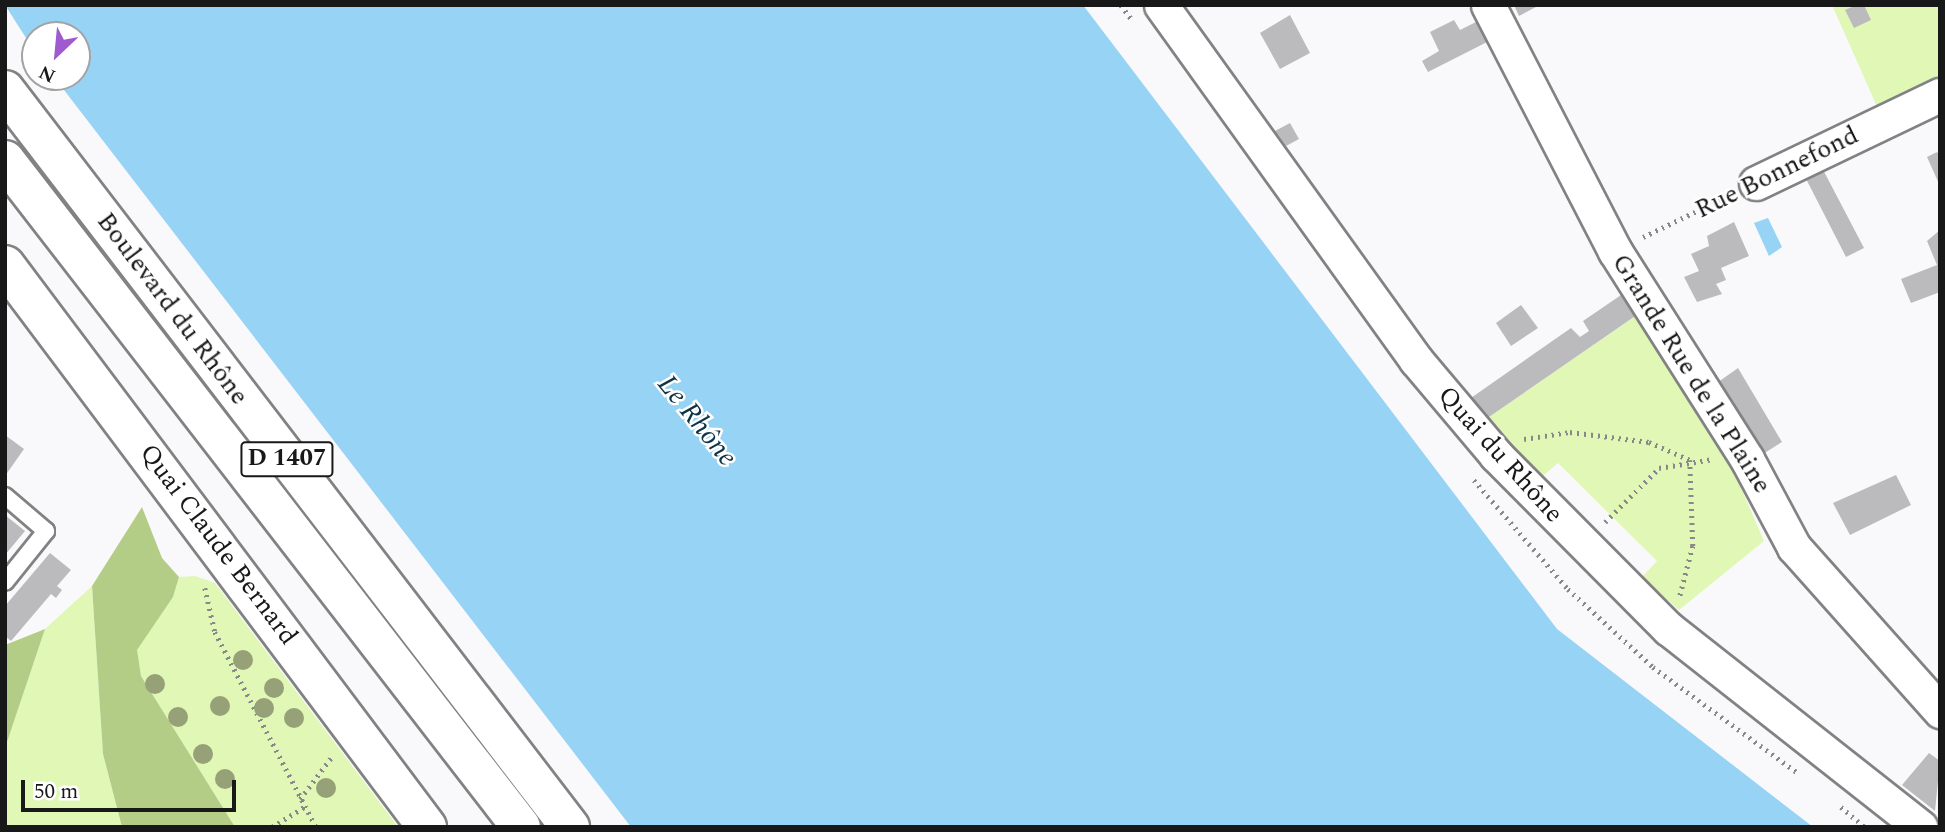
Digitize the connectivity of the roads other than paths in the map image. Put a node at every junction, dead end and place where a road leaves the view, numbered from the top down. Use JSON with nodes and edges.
{"nodes":[{"id":1,"x":1161,"y":5,"type":"edge"},
{"id":2,"x":1489,"y":5,"type":"edge"},
{"id":3,"x":5,"y":90,"type":"edge"},
{"id":4,"x":1940,"y":95,"type":"edge"},
{"id":5,"x":5,"y":160,"type":"edge"},
{"id":6,"x":1756,"y":183,"type":"road end"},
{"id":7,"x":5,"y":265,"type":"edge"},
{"id":8,"x":5,"y":496,"type":"edge"},
{"id":9,"x":5,"y":582,"type":"edge"},
{"id":10,"x":1940,"y":710,"type":"edge"},
{"id":11,"x":428,"y":827,"type":"edge"},
{"id":12,"x":521,"y":827,"type":"edge"},
{"id":13,"x":570,"y":827,"type":"edge"},
{"id":14,"x":1921,"y":827,"type":"edge"}],
"edges":[{"from":1,"to":14,"type":"street","name":"Quai du Rhône"},
{"from":2,"to":10,"type":"street","name":"Grande Rue de la Plaine"},
{"from":3,"to":13,"type":"main road","name":"Boulevard du Rhône","number":"D 1407"},
{"from":4,"to":6,"type":"street","name":"Rue Bonnefond"},
{"from":5,"to":12,"type":"main road","name":"Boulevard du Rhône","number":"D 1407"},
{"from":7,"to":11,"type":"main road","name":"Quai Claude Bernard"},
{"from":8,"to":9,"type":"lane"}]}
